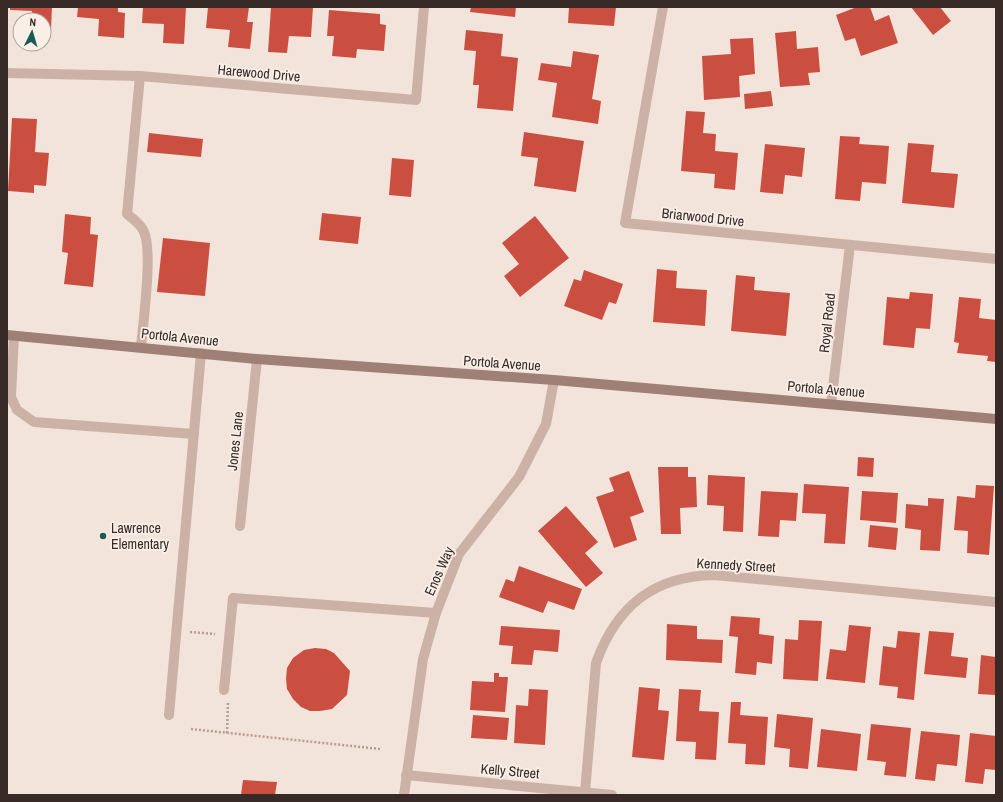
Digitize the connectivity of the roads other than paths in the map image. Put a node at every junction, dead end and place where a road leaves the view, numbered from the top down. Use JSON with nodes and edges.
{"nodes":[{"id":1,"x":424,"y":7,"type":"edge"},
{"id":2,"x":663,"y":7,"type":"edge"},
{"id":3,"x":7,"y":73,"type":"edge"},
{"id":4,"x":140,"y":76,"type":"junction"},
{"id":5,"x":850,"y":245,"type":"junction"},
{"id":6,"x":996,"y":259,"type":"edge"},
{"id":7,"x":10,"y":335,"type":"edge"},
{"id":8,"x":141,"y":347,"type":"junction"},
{"id":9,"x":201,"y":353,"type":"junction"},
{"id":10,"x":257,"y":359,"type":"junction"},
{"id":11,"x":554,"y":380,"type":"junction"},
{"id":12,"x":831,"y":404,"type":"junction"},
{"id":13,"x":996,"y":419,"type":"edge"},
{"id":14,"x":194,"y":434,"type":"junction"},
{"id":15,"x":240,"y":526,"type":"dead end"},
{"id":16,"x":996,"y":602,"type":"edge"},
{"id":17,"x":436,"y":613,"type":"junction"},
{"id":18,"x":224,"y":690,"type":"road end"},
{"id":19,"x":169,"y":715,"type":"dead end"},
{"id":20,"x":406,"y":776,"type":"junction"},
{"id":21,"x":585,"y":792,"type":"junction"},
{"id":22,"x":404,"y":795,"type":"edge"},
{"id":23,"x":612,"y":795,"type":"edge"}],
"edges":[{"from":1,"to":4,"type":"street","name":"Harewood Drive"},
{"from":2,"to":5,"type":"street","name":"Briarwood Drive"},
{"from":3,"to":4,"type":"street","name":"Harewood Drive"},
{"from":4,"to":8,"type":"street"},
{"from":5,"to":6,"type":"street","name":"Briarwood Drive"},
{"from":5,"to":12,"type":"street","name":"Royal Road"},
{"from":7,"to":8,"type":"main road","name":"Portola Avenue"},
{"from":7,"to":14,"type":"street"},
{"from":8,"to":9,"type":"main road","name":"Portola Avenue"},
{"from":9,"to":10,"type":"main road","name":"Portola Avenue"},
{"from":9,"to":14,"type":"street"},
{"from":10,"to":11,"type":"main road","name":"Portola Avenue"},
{"from":10,"to":15,"type":"street","name":"Jones Lane"},
{"from":11,"to":12,"type":"main road","name":"Portola Avenue"},
{"from":11,"to":17,"type":"street","name":"Enos Way"},
{"from":12,"to":13,"type":"main road","name":"Portola Avenue"},
{"from":14,"to":19,"type":"street"},
{"from":16,"to":21,"type":"street","name":"Kennedy Street"},
{"from":17,"to":18,"type":"street"},
{"from":17,"to":20,"type":"street","name":"Enos Way"},
{"from":20,"to":21,"type":"street","name":"Kelly Street"},
{"from":20,"to":22,"type":"street","name":"Enos Way"},
{"from":21,"to":23,"type":"street","name":"Kelly Street"}]}
